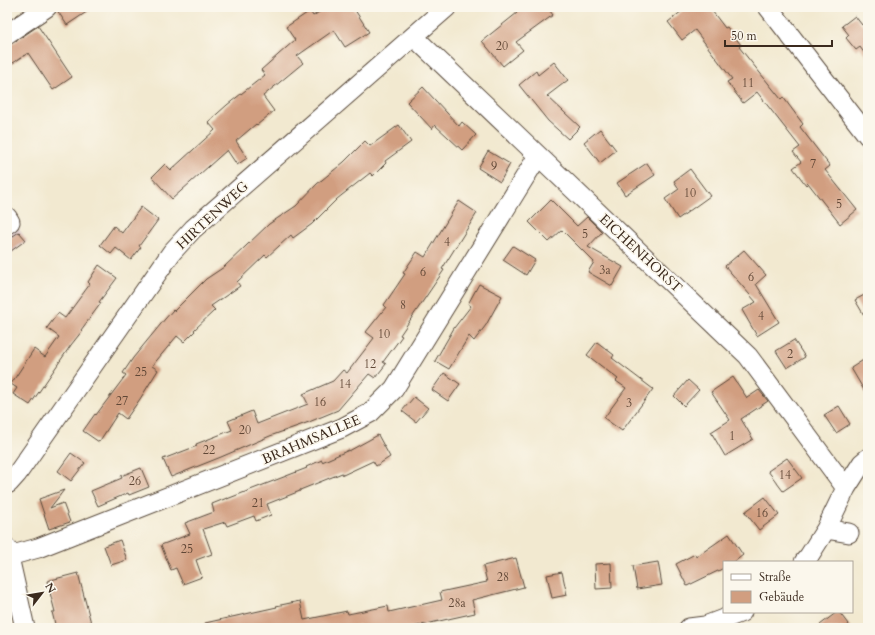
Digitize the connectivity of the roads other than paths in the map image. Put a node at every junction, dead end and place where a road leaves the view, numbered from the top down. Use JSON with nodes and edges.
{"nodes":[{"id":1,"x":47,"y":7,"type":"edge"},
{"id":2,"x":447,"y":7,"type":"edge"},
{"id":3,"x":768,"y":7,"type":"edge"},
{"id":4,"x":7,"y":34,"type":"edge"},
{"id":5,"x":414,"y":36,"type":"junction"},
{"id":6,"x":868,"y":136,"type":"edge"},
{"id":7,"x":538,"y":156,"type":"junction"},
{"id":8,"x":868,"y":458,"type":"edge"},
{"id":9,"x":7,"y":484,"type":"edge"},
{"id":10,"x":846,"y":488,"type":"junction"},
{"id":11,"x":826,"y":529,"type":"junction"},
{"id":12,"x":849,"y":533,"type":"dead end"},
{"id":13,"x":8,"y":552,"type":"edge"},
{"id":14,"x":805,"y":561,"type":"edge"},
{"id":15,"x":740,"y":618,"type":"edge"},
{"id":16,"x":25,"y":628,"type":"edge"},
{"id":17,"x":689,"y":628,"type":"edge"}],
"edges":[{"from":1,"to":4,"type":"street"},
{"from":2,"to":5,"type":"street","name":"HIRTENWEG"},
{"from":3,"to":6,"type":"street"},
{"from":5,"to":7,"type":"street","name":"EICHENHORST"},
{"from":5,"to":9,"type":"street","name":"HIRTENWEG"},
{"from":7,"to":10,"type":"street","name":"EICHENHORST"},
{"from":7,"to":13,"type":"street","name":"BRAHMSALLEE"},
{"from":8,"to":10,"type":"street"},
{"from":10,"to":11,"type":"street"},
{"from":11,"to":12,"type":"street"},
{"from":11,"to":14,"type":"street"},
{"from":13,"to":16,"type":"street"},
{"from":15,"to":17,"type":"street"}]}
